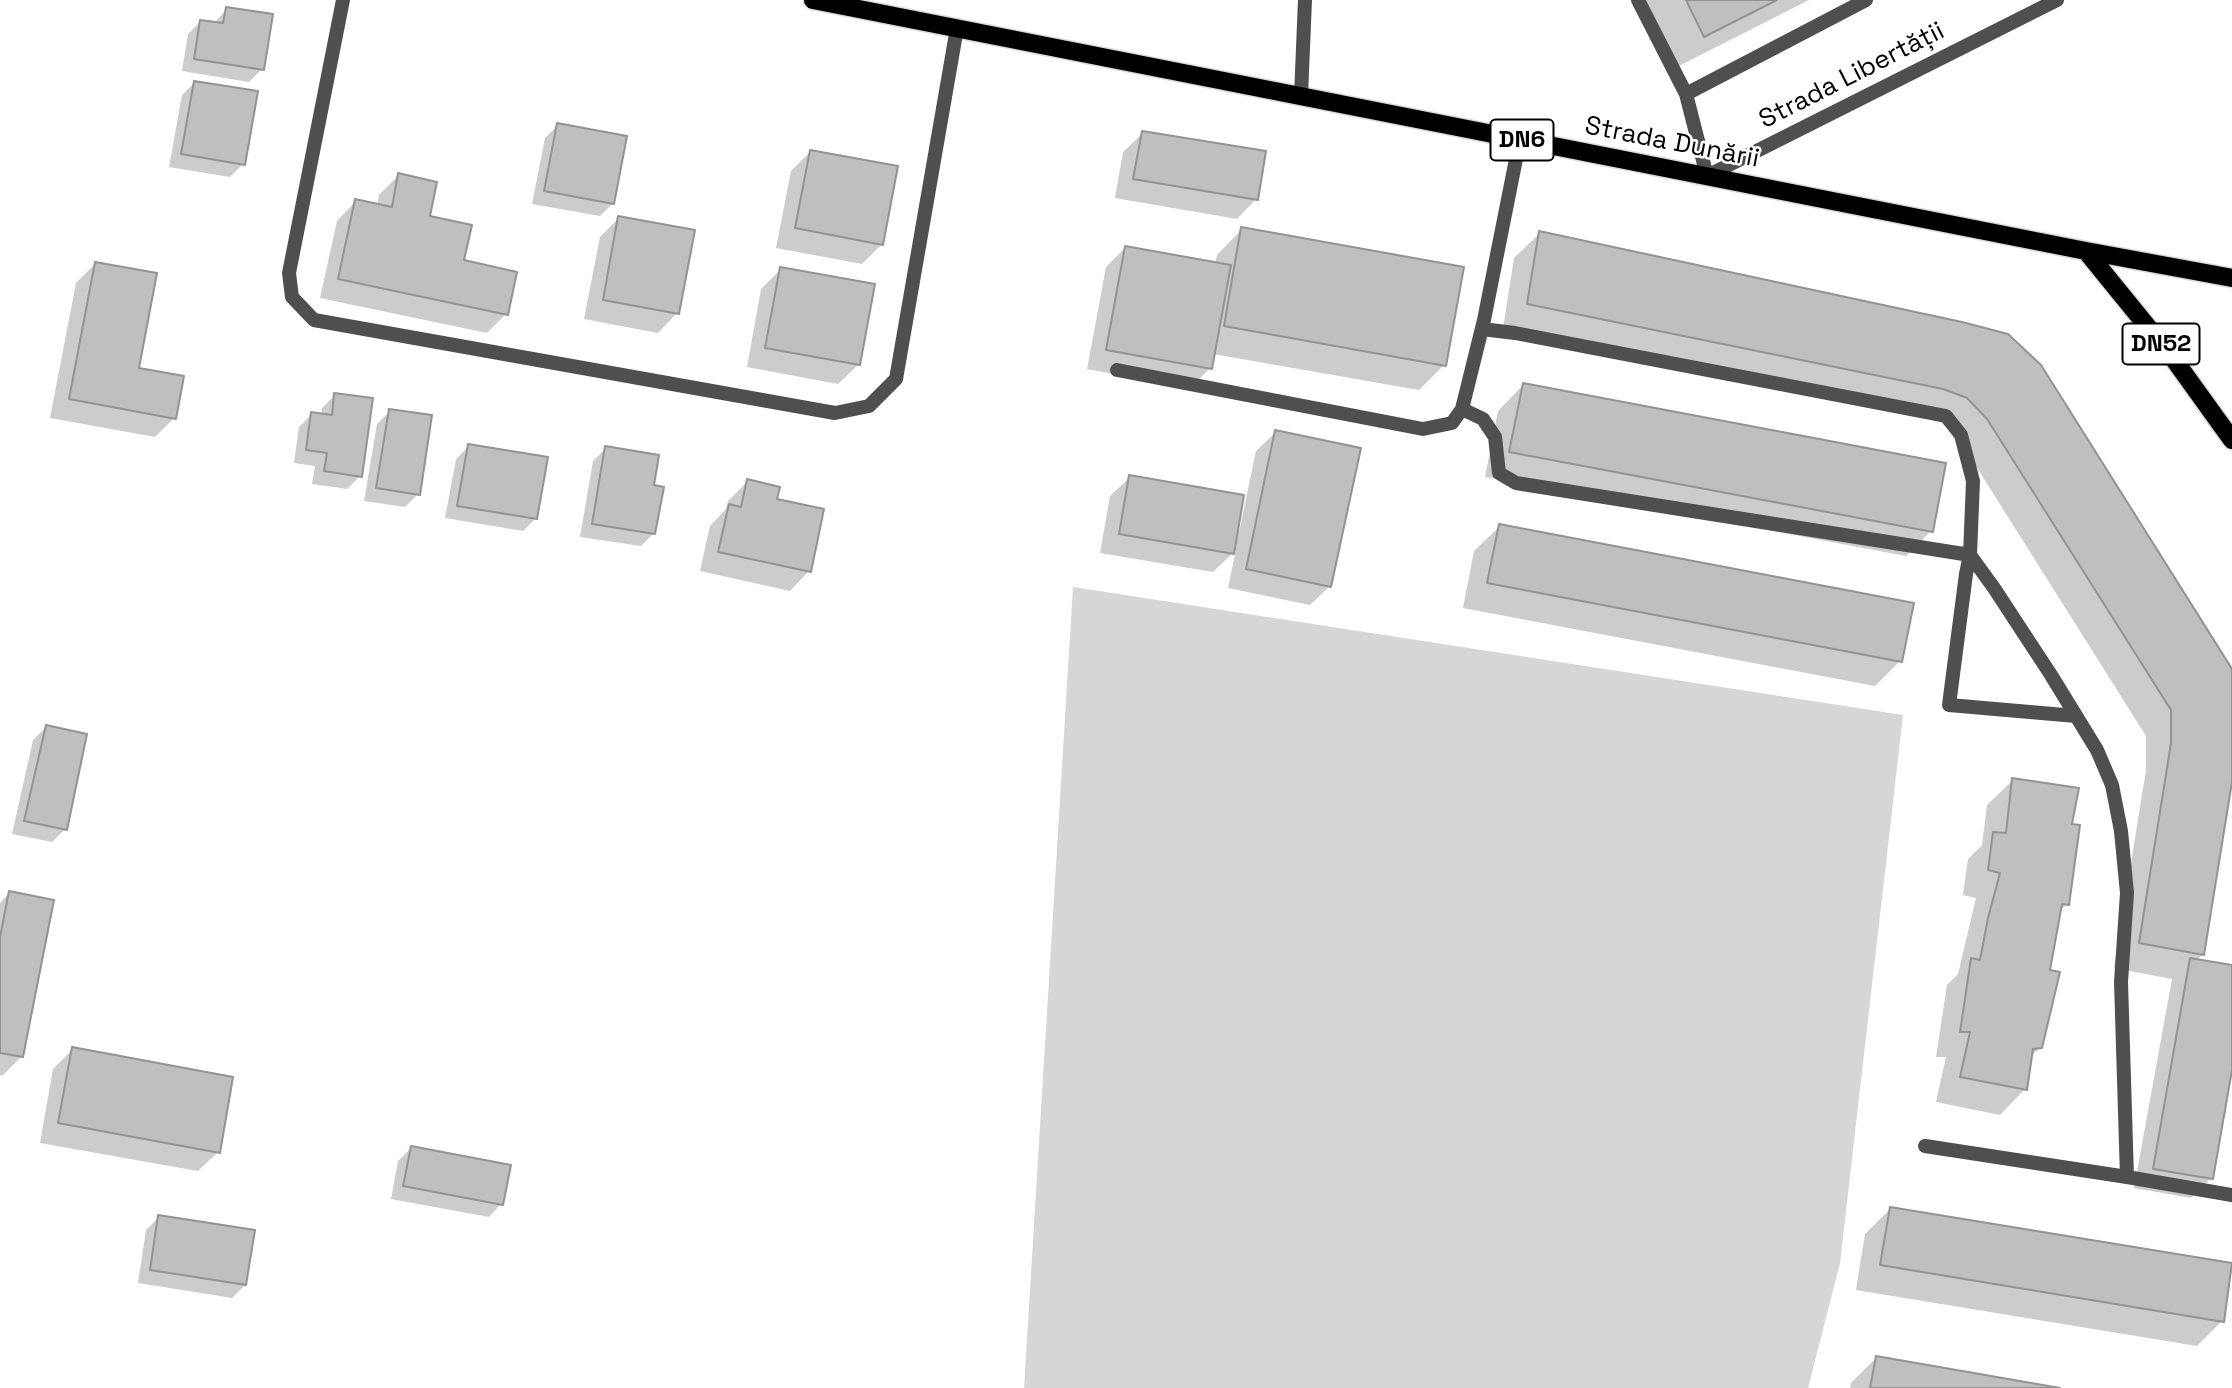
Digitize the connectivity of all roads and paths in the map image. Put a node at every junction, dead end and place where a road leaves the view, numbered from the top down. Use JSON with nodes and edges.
{"nodes":[{"id":1,"x":343,"y":0,"type":"edge"},
{"id":2,"x":813,"y":0,"type":"edge"},
{"id":3,"x":1305,"y":0,"type":"edge"},
{"id":4,"x":1638,"y":0,"type":"edge"},
{"id":5,"x":1866,"y":0,"type":"edge"},
{"id":6,"x":2057,"y":0,"type":"edge"},
{"id":7,"x":957,"y":28,"type":"junction"},
{"id":8,"x":1686,"y":94,"type":"junction"},
{"id":9,"x":1301,"y":96,"type":"junction"},
{"id":10,"x":1520,"y":139,"type":"junction"},
{"id":11,"x":1707,"y":176,"type":"junction"},
{"id":12,"x":2086,"y":251,"type":"junction"},
{"id":13,"x":2232,"y":278,"type":"edge"},
{"id":14,"x":1482,"y":329,"type":"junction"},
{"id":15,"x":1116,"y":370,"type":"dead end"},
{"id":16,"x":1462,"y":409,"type":"junction"},
{"id":17,"x":2232,"y":440,"type":"edge"},
{"id":18,"x":1970,"y":555,"type":"junction"},
{"id":19,"x":2076,"y":716,"type":"junction"},
{"id":20,"x":1925,"y":1146,"type":"dead end"},
{"id":21,"x":2127,"y":1177,"type":"junction"},
{"id":22,"x":2232,"y":1195,"type":"edge"}],
"edges":[{"from":1,"to":7,"type":"street"},
{"from":2,"to":7,"type":"main road","name":"Strada Dunării","number":"DN6"},
{"from":3,"to":9,"type":"street"},
{"from":4,"to":8,"type":"street"},
{"from":5,"to":8,"type":"street"},
{"from":6,"to":11,"type":"street","name":"Strada Libertății"},
{"from":7,"to":9,"type":"main road","name":"Strada Dunării","number":"DN6"},
{"from":8,"to":11,"type":"street"},
{"from":9,"to":10,"type":"main road","name":"Strada Dunării","number":"DN6"},
{"from":10,"to":11,"type":"main road","name":"Strada Dunării","number":"DN6"},
{"from":10,"to":14,"type":"street"},
{"from":11,"to":12,"type":"main road","name":"Strada Dunării","number":"DN6"},
{"from":12,"to":13,"type":"main road","name":"Strada Dunării","number":"DN6"},
{"from":12,"to":17,"type":"main road","number":"DN52"},
{"from":14,"to":16,"type":"street"},
{"from":14,"to":18,"type":"street"},
{"from":15,"to":16,"type":"street"},
{"from":16,"to":18,"type":"street"},
{"from":18,"to":19,"type":"street"},
{"from":18,"to":19,"type":"street"},
{"from":19,"to":21,"type":"street"},
{"from":20,"to":21,"type":"street"},
{"from":21,"to":22,"type":"street"}]}
